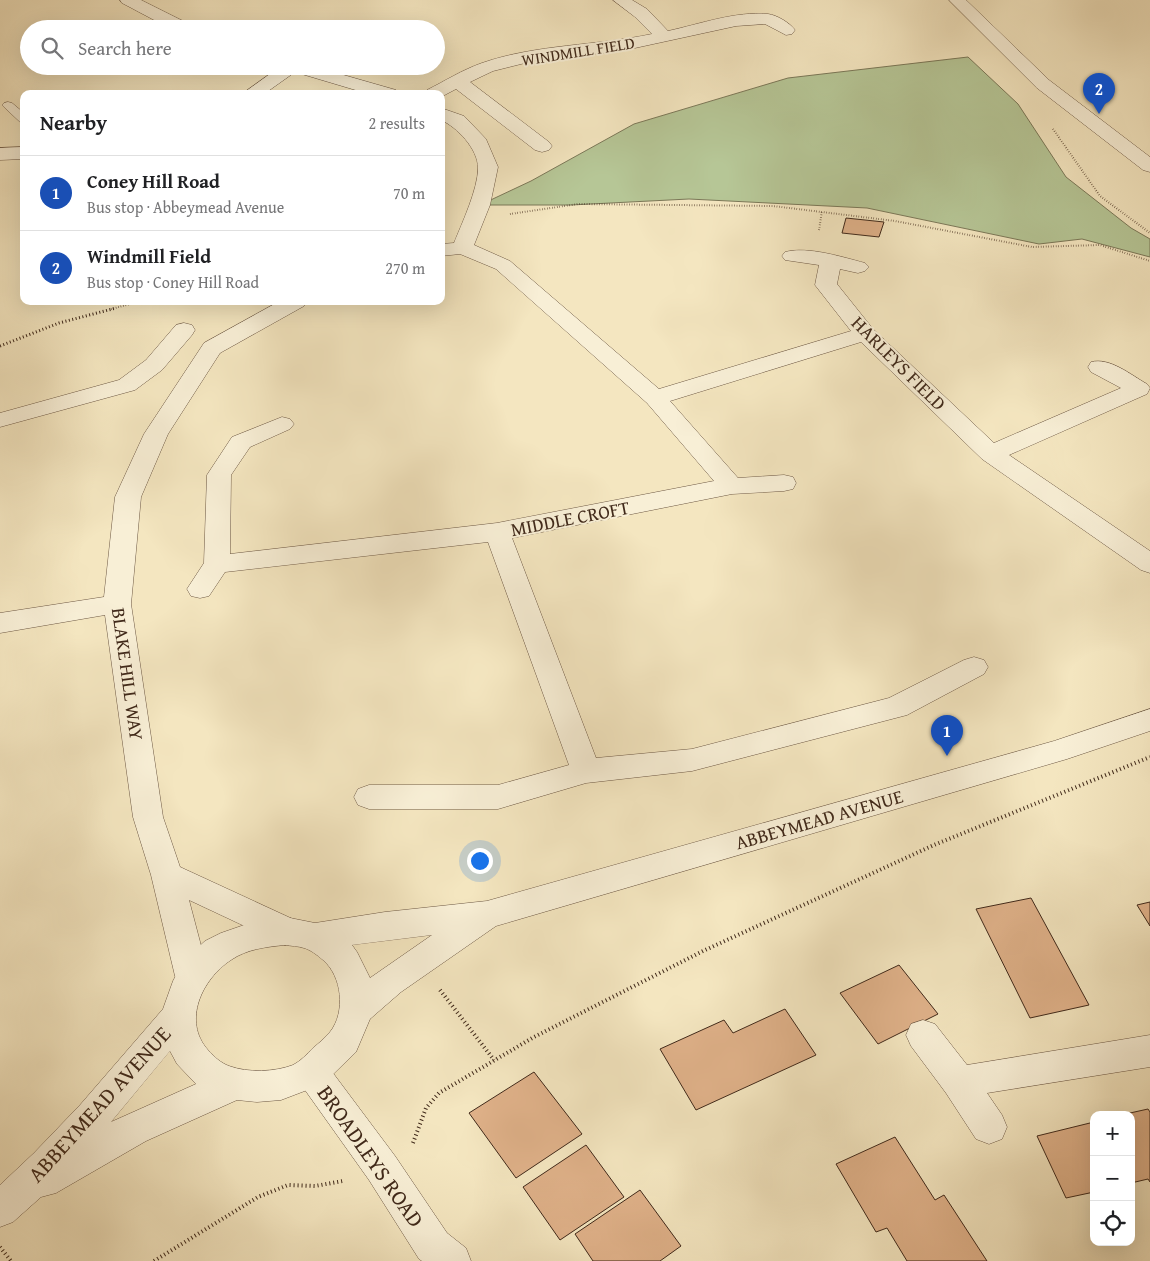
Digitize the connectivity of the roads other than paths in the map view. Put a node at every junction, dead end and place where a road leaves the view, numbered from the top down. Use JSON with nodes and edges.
{"nodes":[{"id":1,"x":128,"y":0,"type":"edge"},
{"id":2,"x":621,"y":0,"type":"edge"},
{"id":3,"x":956,"y":0,"type":"edge"},
{"id":4,"x":168,"y":20,"type":"edge"},
{"id":5,"x":786,"y":30,"type":"dead end"},
{"id":6,"x":664,"y":36,"type":"junction"},
{"id":7,"x":279,"y":75,"type":"edge"},
{"id":8,"x":324,"y":75,"type":"edge"},
{"id":9,"x":457,"y":82,"type":"junction"},
{"id":10,"x":257,"y":90,"type":"edge"},
{"id":11,"x":376,"y":90,"type":"edge"},
{"id":12,"x":441,"y":90,"type":"edge"},
{"id":13,"x":8,"y":105,"type":"dead end"},
{"id":14,"x":445,"y":115,"type":"edge"},
{"id":15,"x":20,"y":116,"type":"edge"},
{"id":16,"x":542,"y":146,"type":"dead end"},
{"id":17,"x":20,"y":153,"type":"edge"},
{"id":18,"x":0,"y":154,"type":"edge"},
{"id":19,"x":1150,"y":166,"type":"edge"},
{"id":20,"x":452,"y":249,"type":"edge"},
{"id":21,"x":792,"y":256,"type":"dead end"},
{"id":22,"x":831,"y":260,"type":"junction"},
{"id":23,"x":858,"y":267,"type":"dead end"},
{"id":24,"x":289,"y":305,"type":"edge"},
{"id":25,"x":184,"y":330,"type":"dead end"},
{"id":26,"x":865,"y":334,"type":"junction"},
{"id":27,"x":1099,"y":367,"type":"dead end"},
{"id":28,"x":1145,"y":393,"type":"edge"},
{"id":29,"x":655,"y":398,"type":"junction"},
{"id":30,"x":0,"y":420,"type":"edge"},
{"id":31,"x":282,"y":424,"type":"dead end"},
{"id":32,"x":991,"y":454,"type":"junction"},
{"id":33,"x":784,"y":483,"type":"dead end"},
{"id":34,"x":732,"y":486,"type":"junction"},
{"id":35,"x":496,"y":532,"type":"junction"},
{"id":36,"x":218,"y":564,"type":"junction"},
{"id":37,"x":1150,"y":564,"type":"edge"},
{"id":38,"x":200,"y":589,"type":"dead end"},
{"id":39,"x":117,"y":604,"type":"junction"},
{"id":40,"x":0,"y":623,"type":"edge"},
{"id":41,"x":974,"y":667,"type":"dead end"},
{"id":42,"x":1150,"y":720,"type":"edge"},
{"id":43,"x":586,"y":771,"type":"junction"},
{"id":44,"x":369,"y":797,"type":"dead end"},
{"id":45,"x":167,"y":875,"type":"junction"},
{"id":46,"x":487,"y":915,"type":"junction"},
{"id":47,"x":299,"y":934,"type":"junction"},
{"id":48,"x":192,"y":976,"type":"junction"},
{"id":49,"x":358,"y":1009,"type":"junction"},
{"id":50,"x":178,"y":1016,"type":"junction"},
{"id":51,"x":923,"y":1035,"type":"dead end"},
{"id":52,"x":1150,"y":1051,"type":"edge"},
{"id":53,"x":312,"y":1072,"type":"junction"},
{"id":54,"x":959,"y":1082,"type":"junction"},
{"id":55,"x":233,"y":1085,"type":"junction"},
{"id":56,"x":989,"y":1127,"type":"dead end"},
{"id":57,"x":10,"y":1201,"type":"edge"},
{"id":58,"x":452,"y":1261,"type":"edge"}],
"edges":[{"from":1,"to":4,"type":"street"},
{"from":2,"to":6,"type":"street"},
{"from":3,"to":19,"type":"street"},
{"from":5,"to":6,"type":"street","name":"WINDMILL FIELD"},
{"from":6,"to":9,"type":"street","name":"WINDMILL FIELD"},
{"from":7,"to":10,"type":"street"},
{"from":8,"to":11,"type":"street"},
{"from":9,"to":12,"type":"street","name":"WINDMILL FIELD"},
{"from":9,"to":16,"type":"street"},
{"from":13,"to":15,"type":"lane"},
{"from":14,"to":20,"type":"street"},
{"from":17,"to":18,"type":"street"},
{"from":20,"to":29,"type":"street"},
{"from":21,"to":22,"type":"street"},
{"from":22,"to":23,"type":"street"},
{"from":22,"to":26,"type":"street","name":"HARLEYS FIELD"},
{"from":24,"to":39,"type":"street","name":"BLAKE HILL WAY"},
{"from":25,"to":30,"type":"street"},
{"from":26,"to":29,"type":"street"},
{"from":26,"to":32,"type":"street","name":"HARLEYS FIELD"},
{"from":27,"to":28,"type":"street"},
{"from":28,"to":32,"type":"street"},
{"from":29,"to":34,"type":"street"},
{"from":31,"to":36,"type":"street"},
{"from":32,"to":37,"type":"street","name":"HARLEYS FIELD"},
{"from":33,"to":34,"type":"street","name":"MIDDLE CROFT"},
{"from":34,"to":35,"type":"street","name":"MIDDLE CROFT"},
{"from":35,"to":36,"type":"street","name":"MIDDLE CROFT"},
{"from":35,"to":43,"type":"street"},
{"from":36,"to":38,"type":"street"},
{"from":39,"to":40,"type":"street"},
{"from":39,"to":45,"type":"street","name":"BLAKE HILL WAY"},
{"from":41,"to":43,"type":"street"},
{"from":42,"to":46,"type":"street","name":"ABBEYMEAD AVENUE"},
{"from":43,"to":44,"type":"street"},
{"from":45,"to":47,"type":"street"},
{"from":45,"to":48,"type":"street","name":"BLAKE HILL WAY"},
{"from":46,"to":47,"type":"street","name":"ABBEYMEAD AVENUE"},
{"from":46,"to":49,"type":"street","name":"ABBEYMEAD AVENUE"},
{"from":47,"to":48,"type":"street"},
{"from":47,"to":49,"type":"street"},
{"from":48,"to":50,"type":"street"},
{"from":49,"to":53,"type":"street"},
{"from":50,"to":55,"type":"street"},
{"from":50,"to":57,"type":"street","name":"ABBEYMEAD AVENUE"},
{"from":51,"to":54,"type":"street"},
{"from":52,"to":54,"type":"street"},
{"from":53,"to":55,"type":"street"},
{"from":53,"to":58,"type":"street","name":"BROADLEYS ROAD"},
{"from":54,"to":56,"type":"street"},
{"from":55,"to":57,"type":"street","name":"ABBEYMEAD AVENUE"}]}
